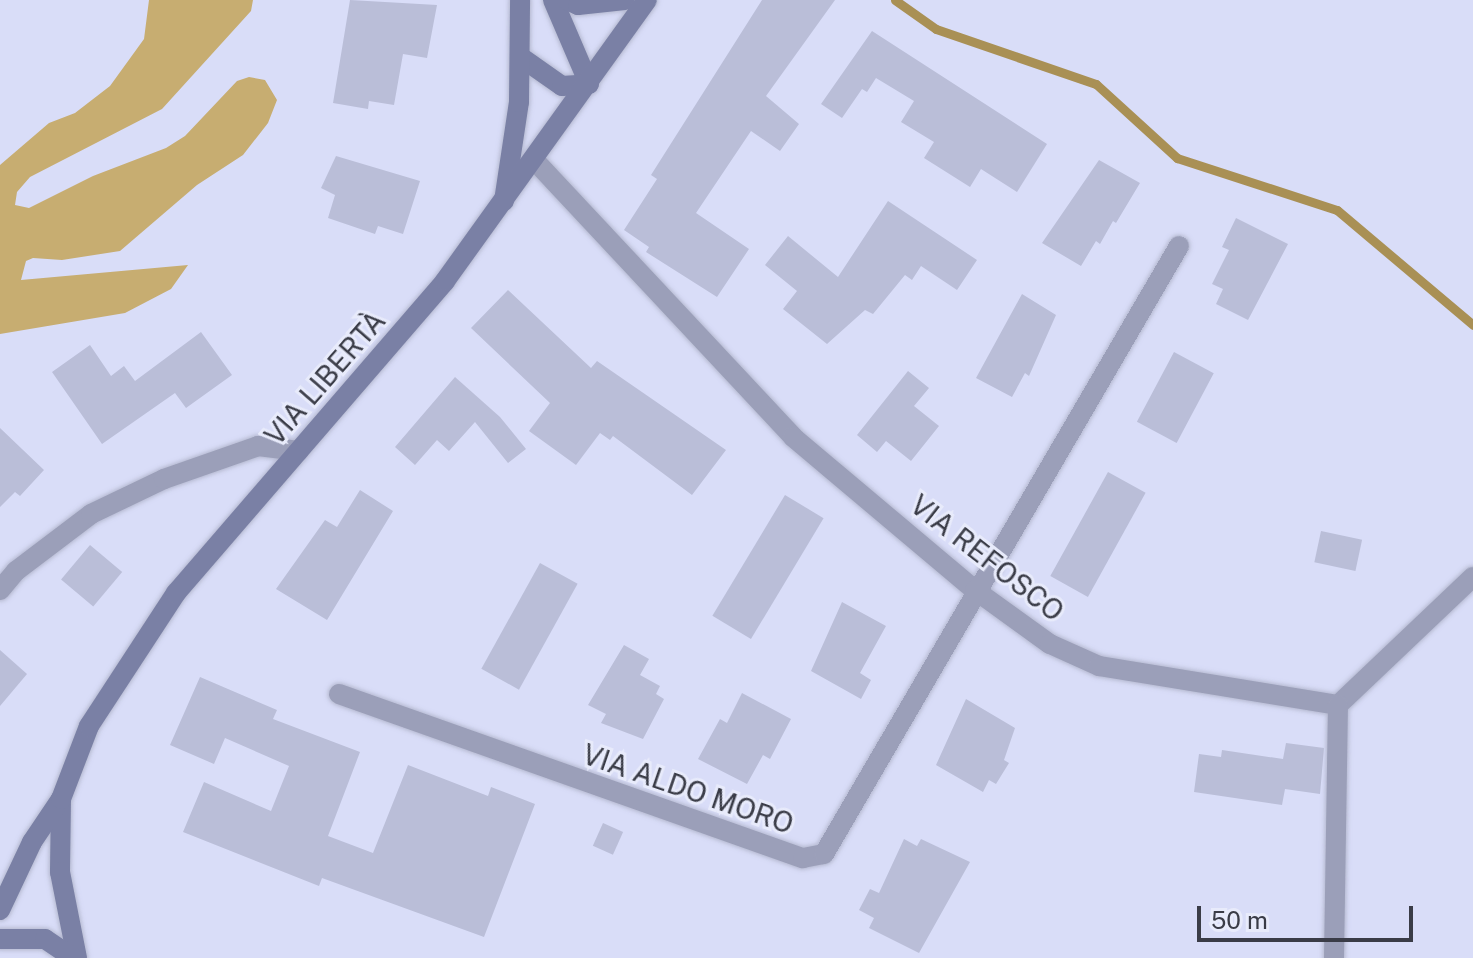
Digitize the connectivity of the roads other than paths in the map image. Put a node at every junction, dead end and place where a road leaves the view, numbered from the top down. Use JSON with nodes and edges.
{"nodes":[{"id":1,"x":520,"y":0,"type":"edge"},
{"id":2,"x":553,"y":0,"type":"edge"},
{"id":3,"x":567,"y":0,"type":"edge"},
{"id":4,"x":625,"y":0,"type":"edge"},
{"id":5,"x":647,"y":0,"type":"edge"},
{"id":6,"x":522,"y":58,"type":"junction"},
{"id":7,"x":589,"y":84,"type":"junction"},
{"id":8,"x":536,"y":162,"type":"junction"},
{"id":9,"x":504,"y":201,"type":"junction"},
{"id":10,"x":1179,"y":246,"type":"dead end"},
{"id":11,"x":299,"y":451,"type":"junction"},
{"id":12,"x":1473,"y":577,"type":"edge"},
{"id":13,"x":0,"y":590,"type":"edge"},
{"id":14,"x":975,"y":590,"type":"junction"},
{"id":15,"x":339,"y":694,"type":"dead end"},
{"id":16,"x":1338,"y":705,"type":"junction"},
{"id":17,"x":61,"y":799,"type":"junction"},
{"id":18,"x":0,"y":910,"type":"edge"},
{"id":19,"x":0,"y":939,"type":"edge"},
{"id":20,"x":75,"y":958,"type":"edge"},
{"id":21,"x":1334,"y":958,"type":"edge"}],
"edges":[{"from":1,"to":6,"type":"main road"},
{"from":2,"to":7,"type":"main road"},
{"from":3,"to":4,"type":"main road"},
{"from":5,"to":7,"type":"main road","name":"VIA LIBERTÀ"},
{"from":6,"to":7,"type":"main road"},
{"from":6,"to":9,"type":"main road"},
{"from":7,"to":8,"type":"main road","name":"VIA LIBERTÀ"},
{"from":8,"to":9,"type":"main road","name":"VIA LIBERTÀ"},
{"from":8,"to":14,"type":"street","name":"VIA REFOSCO"},
{"from":9,"to":11,"type":"main road","name":"VIA LIBERTÀ"},
{"from":10,"to":14,"type":"street","name":"VIA ALDO MORO"},
{"from":11,"to":13,"type":"street"},
{"from":11,"to":17,"type":"main road","name":"VIA LIBERTÀ"},
{"from":12,"to":16,"type":"street"},
{"from":14,"to":15,"type":"street","name":"VIA ALDO MORO"},
{"from":14,"to":16,"type":"street","name":"VIA REFOSCO"},
{"from":16,"to":21,"type":"street"},
{"from":17,"to":18,"type":"main road","name":"VIA LIBERTÀ"},
{"from":17,"to":20,"type":"main road","name":"VIA LIBERTÀ"},
{"from":19,"to":20,"type":"main road"}]}
